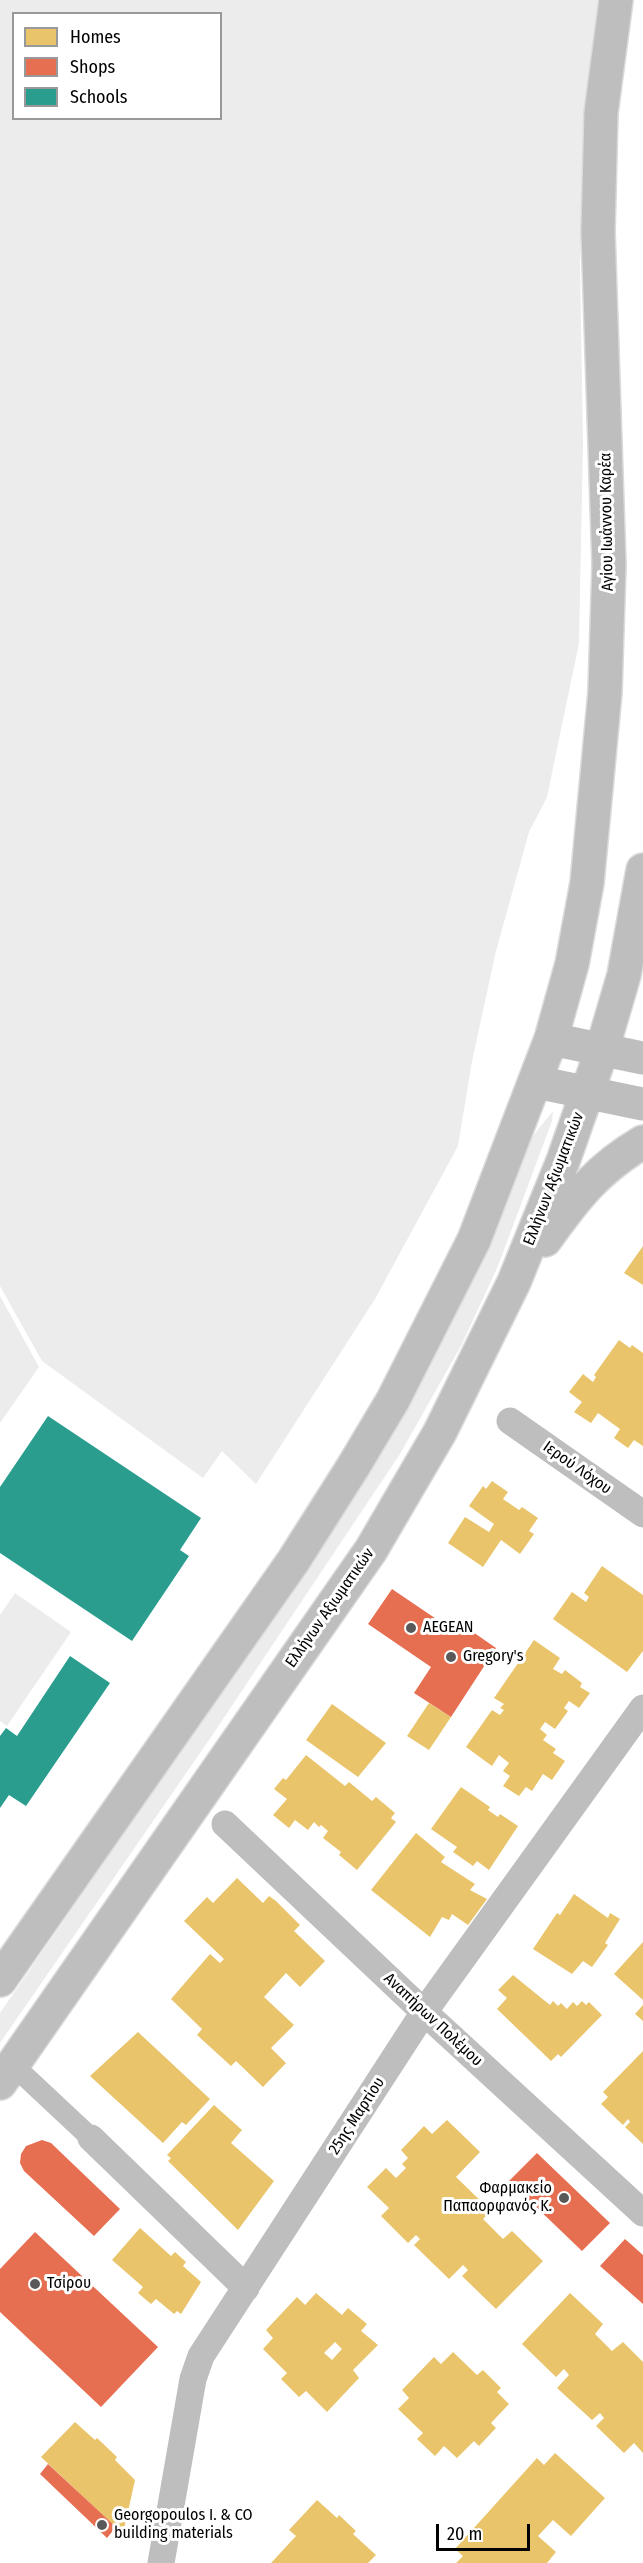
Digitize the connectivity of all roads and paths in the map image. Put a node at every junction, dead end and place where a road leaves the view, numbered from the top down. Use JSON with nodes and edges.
{"nodes":[{"id":1,"x":616,"y":0,"type":"edge"},
{"id":2,"x":642,"y":895,"type":"edge"},
{"id":3,"x":551,"y":1039,"type":"junction"},
{"id":4,"x":602,"y":1050,"type":"junction"},
{"id":5,"x":643,"y":1058,"type":"edge"},
{"id":6,"x":536,"y":1082,"type":"junction"},
{"id":7,"x":586,"y":1093,"type":"junction"},
{"id":8,"x":643,"y":1104,"type":"edge"},
{"id":9,"x":643,"y":1142,"type":"edge"},
{"id":10,"x":514,"y":1282,"type":"junction"},
{"id":11,"x":510,"y":1421,"type":"dead end"},
{"id":12,"x":643,"y":1514,"type":"edge"},
{"id":13,"x":643,"y":1708,"type":"edge"},
{"id":14,"x":225,"y":1824,"type":"dead end"},
{"id":15,"x":0,"y":1980,"type":"edge"},
{"id":16,"x":424,"y":2012,"type":"junction"},
{"id":17,"x":7,"y":2074,"type":"edge"},
{"id":18,"x":91,"y":2138,"type":"joint"},
{"id":19,"x":643,"y":2213,"type":"edge"},
{"id":20,"x":246,"y":2288,"type":"junction"},
{"id":21,"x":161,"y":2563,"type":"edge"}],
"edges":[{"from":1,"to":3,"type":"main road","name":"Αγίου Ιωάννου Καρέα"},
{"from":2,"to":4,"type":"main road"},
{"from":3,"to":4,"type":"main road"},
{"from":3,"to":6,"type":"main road","name":"Αγίου Ιωάννου Καρέα"},
{"from":4,"to":5,"type":"main road"},
{"from":4,"to":7,"type":"main road"},
{"from":6,"to":7,"type":"main road"},
{"from":6,"to":15,"type":"main road"},
{"from":7,"to":8,"type":"main road"},
{"from":7,"to":10,"type":"main road","name":"Ελλήνων Αξιωματικών"},
{"from":9,"to":10,"type":"main road"},
{"from":10,"to":17,"type":"main road","name":"Ελλήνων Αξιωματικών"},
{"from":11,"to":12,"type":"street","name":"Ιερού Λόχου"},
{"from":13,"to":16,"type":"street","name":"25ης Μαρτίου"},
{"from":14,"to":16,"type":"street","name":"Αναπήρων Πολέμου"},
{"from":16,"to":19,"type":"street","name":"Αναπήρων Πολέμου"},
{"from":16,"to":20,"type":"street","name":"25ης Μαρτίου"},
{"from":17,"to":18,"type":"street"},
{"from":18,"to":20,"type":"street"},
{"from":20,"to":21,"type":"street","name":"25ης Μαρτίου"}]}
